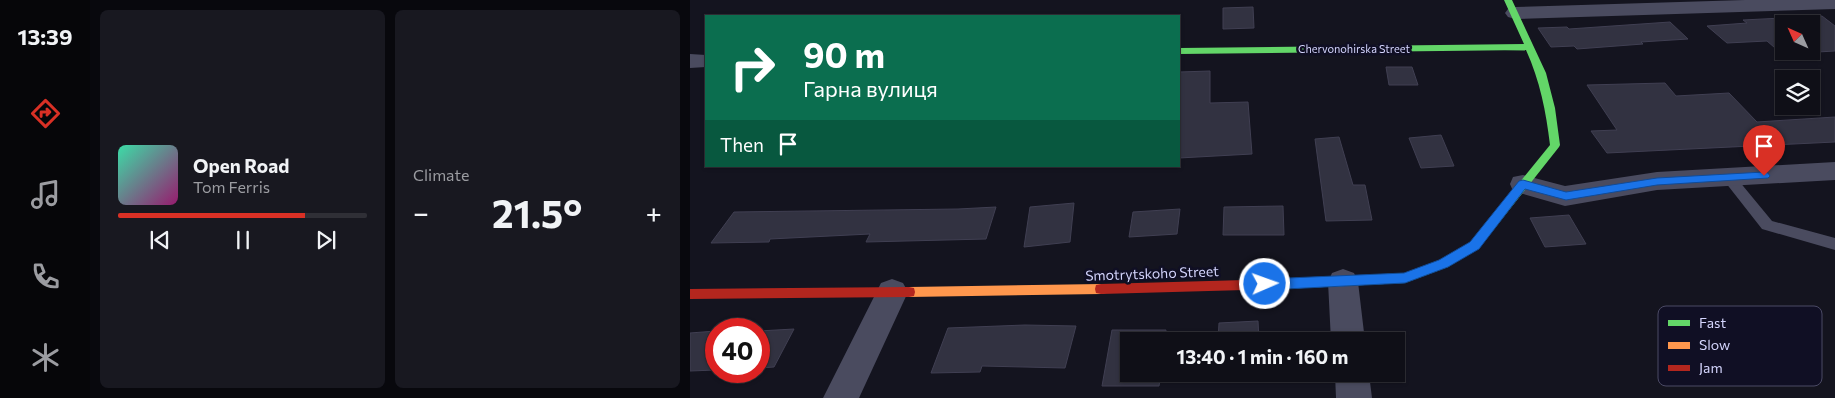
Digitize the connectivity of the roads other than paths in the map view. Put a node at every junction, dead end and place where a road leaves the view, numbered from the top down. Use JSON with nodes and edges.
{"nodes":[{"id":1,"x":1835,"y":3,"type":"edge"},
{"id":2,"x":1511,"y":7,"type":"edge"},
{"id":3,"x":1529,"y":46,"type":"junction"},
{"id":4,"x":1180,"y":51,"type":"edge"},
{"id":5,"x":690,"y":61,"type":"edge"},
{"id":6,"x":705,"y":61,"type":"edge"},
{"id":7,"x":1835,"y":171,"type":"edge"},
{"id":8,"x":1729,"y":178,"type":"junction"},
{"id":9,"x":1523,"y":184,"type":"junction"},
{"id":10,"x":1835,"y":244,"type":"edge"},
{"id":11,"x":1343,"y":282,"type":"junction"},
{"id":12,"x":892,"y":292,"type":"junction"},
{"id":13,"x":690,"y":294,"type":"edge"},
{"id":14,"x":1347,"y":332,"type":"edge"},
{"id":15,"x":1353,"y":382,"type":"edge"},
{"id":16,"x":841,"y":398,"type":"edge"},
{"id":17,"x":1354,"y":398,"type":"edge"}],
"edges":[{"from":1,"to":2,"type":"street"},
{"from":2,"to":3,"type":"street","name":"Smotrytskoho Street"},
{"from":3,"to":4,"type":"street","name":"Chervonohirska Street"},
{"from":3,"to":9,"type":"street","name":"Smotrytskoho Street"},
{"from":5,"to":6,"type":"street"},
{"from":7,"to":8,"type":"street"},
{"from":8,"to":9,"type":"street"},
{"from":8,"to":10,"type":"lane"},
{"from":9,"to":11,"type":"street","name":"Smotrytskoho Street"},
{"from":11,"to":12,"type":"street","name":"Smotrytskoho Street"},
{"from":11,"to":14,"type":"street"},
{"from":12,"to":13,"type":"street","name":"Smotrytskoho Street"},
{"from":12,"to":16,"type":"street"},
{"from":15,"to":17,"type":"street"}]}
